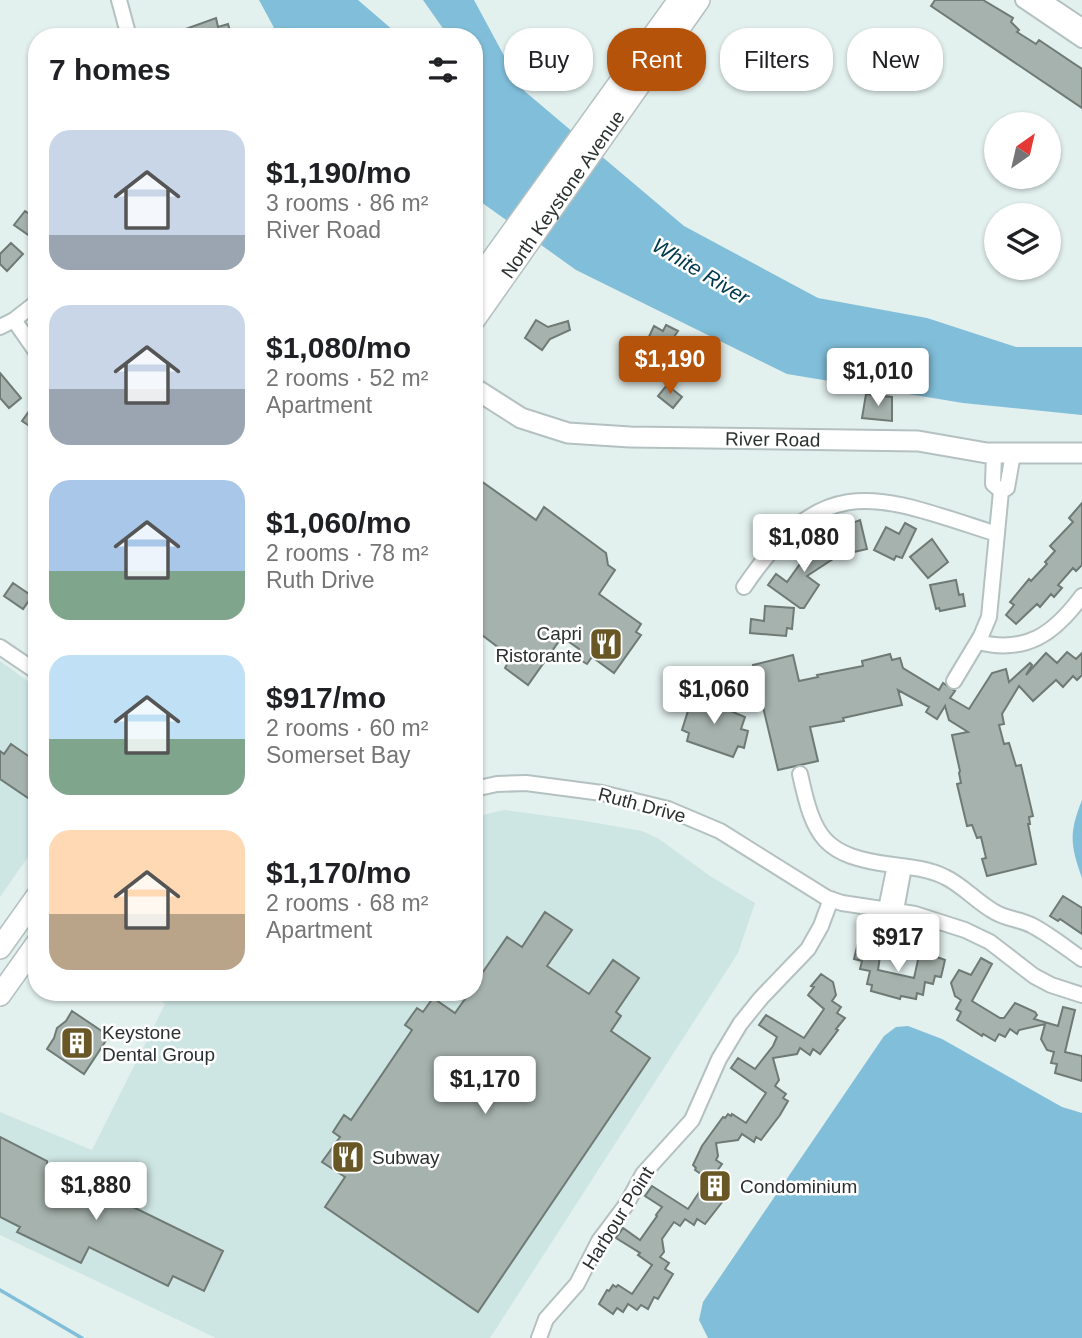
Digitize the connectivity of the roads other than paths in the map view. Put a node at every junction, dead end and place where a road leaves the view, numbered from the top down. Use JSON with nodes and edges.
{"nodes":[{"id":1,"x":119,"y":0,"type":"edge"},
{"id":2,"x":679,"y":0,"type":"edge"},
{"id":3,"x":699,"y":0,"type":"edge"},
{"id":4,"x":1023,"y":0,"type":"edge"},
{"id":5,"x":1043,"y":0,"type":"edge"},
{"id":6,"x":1082,"y":26,"type":"edge"},
{"id":7,"x":127,"y":28,"type":"edge"},
{"id":8,"x":1082,"y":40,"type":"edge"},
{"id":9,"x":508,"y":254,"type":"junction"},
{"id":10,"x":483,"y":277,"type":"edge"},
{"id":11,"x":483,"y":303,"type":"edge"},
{"id":12,"x":28,"y":309,"type":"edge"},
{"id":13,"x":14,"y":320,"type":"junction"},
{"id":14,"x":0,"y":327,"type":"edge"},
{"id":15,"x":28,"y":340,"type":"edge"},
{"id":16,"x":483,"y":394,"type":"edge"},
{"id":17,"x":1082,"y":453,"type":"edge"},
{"id":18,"x":1004,"y":454,"type":"junction"},
{"id":19,"x":997,"y":534,"type":"junction"},
{"id":20,"x":744,"y":587,"type":"dead end"},
{"id":21,"x":1082,"y":596,"type":"edge"},
{"id":22,"x":978,"y":642,"type":"junction"},
{"id":23,"x":0,"y":647,"type":"edge"},
{"id":24,"x":28,"y":666,"type":"edge"},
{"id":25,"x":954,"y":681,"type":"dead end"},
{"id":26,"x":800,"y":774,"type":"dead end"},
{"id":27,"x":483,"y":787,"type":"edge"},
{"id":28,"x":899,"y":866,"type":"junction"},
{"id":29,"x":831,"y":899,"type":"junction"},
{"id":30,"x":28,"y":909,"type":"edge"},
{"id":31,"x":891,"y":909,"type":"junction"},
{"id":32,"x":0,"y":948,"type":"edge"},
{"id":33,"x":28,"y":956,"type":"edge"},
{"id":34,"x":1082,"y":959,"type":"edge"},
{"id":35,"x":0,"y":995,"type":"edge"},
{"id":36,"x":1082,"y":995,"type":"edge"},
{"id":37,"x":540,"y":1334,"type":"edge"}],
"edges":[{"from":1,"to":7,"type":"street"},
{"from":2,"to":9,"type":"main road","name":"North Keystone Avenue"},
{"from":3,"to":9,"type":"main road","name":"North Keystone Avenue"},
{"from":4,"to":8,"type":"street"},
{"from":5,"to":6,"type":"street"},
{"from":9,"to":10,"type":"main road","name":"North Keystone Avenue"},
{"from":9,"to":11,"type":"main road","name":"North Keystone Avenue"},
{"from":12,"to":13,"type":"street"},
{"from":13,"to":14,"type":"street"},
{"from":13,"to":15,"type":"street"},
{"from":16,"to":18,"type":"street","name":"River Road"},
{"from":17,"to":18,"type":"street","name":"River Road"},
{"from":18,"to":19,"type":"street"},
{"from":19,"to":20,"type":"street"},
{"from":19,"to":22,"type":"street"},
{"from":21,"to":22,"type":"street"},
{"from":22,"to":25,"type":"street"},
{"from":23,"to":24,"type":"street"},
{"from":26,"to":28,"type":"street"},
{"from":27,"to":29,"type":"street","name":"Ruth Drive"},
{"from":28,"to":31,"type":"street"},
{"from":28,"to":34,"type":"street"},
{"from":29,"to":31,"type":"street","name":"Ruth Drive"},
{"from":29,"to":37,"type":"street","name":"Harbour Point"},
{"from":30,"to":32,"type":"main road"},
{"from":31,"to":36,"type":"street","name":"Ruth Drive"},
{"from":33,"to":35,"type":"main road"}]}
